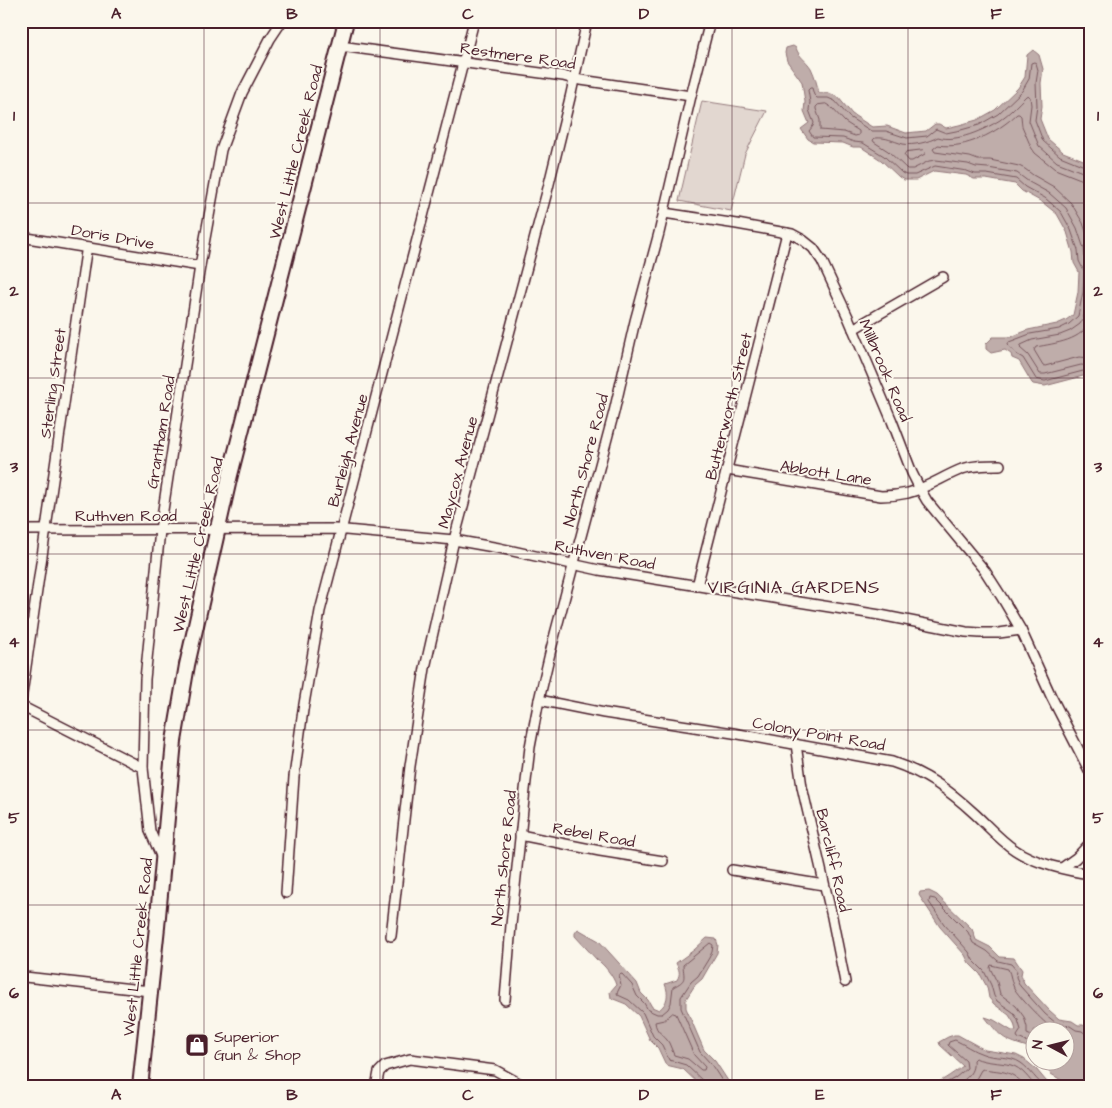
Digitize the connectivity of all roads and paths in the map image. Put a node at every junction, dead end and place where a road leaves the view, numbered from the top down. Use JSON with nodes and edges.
{"nodes":[{"id":1,"x":346,"y":21,"type":"edge"},
{"id":2,"x":474,"y":21,"type":"edge"},
{"id":3,"x":587,"y":21,"type":"edge"},
{"id":4,"x":710,"y":21,"type":"edge"},
{"id":5,"x":280,"y":22,"type":"edge"},
{"id":6,"x":340,"y":46,"type":"junction"},
{"id":7,"x":463,"y":62,"type":"junction"},
{"id":8,"x":574,"y":79,"type":"junction"},
{"id":9,"x":691,"y":96,"type":"junction"},
{"id":10,"x":664,"y":213,"type":"junction"},
{"id":11,"x":787,"y":233,"type":"junction"},
{"id":12,"x":21,"y":237,"type":"edge"},
{"id":13,"x":88,"y":248,"type":"junction"},
{"id":14,"x":200,"y":266,"type":"junction"},
{"id":15,"x":944,"y":278,"type":"dead end"},
{"id":16,"x":853,"y":329,"type":"junction"},
{"id":17,"x":1000,"y":465,"type":"dead end"},
{"id":18,"x":727,"y":470,"type":"junction"},
{"id":19,"x":920,"y":489,"type":"junction"},
{"id":20,"x":218,"y":529,"type":"junction"},
{"id":21,"x":21,"y":530,"type":"edge"},
{"id":22,"x":46,"y":530,"type":"junction"},
{"id":23,"x":160,"y":530,"type":"junction"},
{"id":24,"x":341,"y":530,"type":"junction"},
{"id":25,"x":454,"y":540,"type":"junction"},
{"id":26,"x":573,"y":564,"type":"junction"},
{"id":27,"x":697,"y":586,"type":"junction"},
{"id":28,"x":1021,"y":630,"type":"junction"},
{"id":29,"x":539,"y":700,"type":"junction"},
{"id":30,"x":21,"y":701,"type":"edge"},
{"id":31,"x":21,"y":706,"type":"edge"},
{"id":32,"x":796,"y":744,"type":"junction"},
{"id":33,"x":143,"y":768,"type":"junction"},
{"id":34,"x":1091,"y":774,"type":"edge"},
{"id":35,"x":520,"y":835,"type":"junction"},
{"id":36,"x":1091,"y":842,"type":"edge"},
{"id":37,"x":163,"y":860,"type":"junction"},
{"id":38,"x":663,"y":861,"type":"dead end"},
{"id":39,"x":1062,"y":868,"type":"junction"},
{"id":40,"x":732,"y":870,"type":"dead end"},
{"id":41,"x":1091,"y":874,"type":"edge"},
{"id":42,"x":824,"y":885,"type":"junction"},
{"id":43,"x":286,"y":893,"type":"dead end"},
{"id":44,"x":391,"y":936,"type":"dead end"},
{"id":45,"x":21,"y":976,"type":"edge"},
{"id":46,"x":846,"y":982,"type":"dead end"},
{"id":47,"x":150,"y":991,"type":"junction"},
{"id":48,"x":505,"y":1000,"type":"dead end"},
{"id":49,"x":140,"y":1087,"type":"edge"},
{"id":50,"x":376,"y":1087,"type":"edge"},
{"id":51,"x":526,"y":1087,"type":"edge"}],
"edges":[{"from":1,"to":6,"type":"main road","name":"West Little Creek Road"},
{"from":2,"to":7,"type":"street","name":"Burleigh Avenue"},
{"from":3,"to":8,"type":"street","name":"Maycox Avenue"},
{"from":4,"to":9,"type":"street","name":"North Shore Road"},
{"from":5,"to":14,"type":"street","name":"Grantham Road"},
{"from":6,"to":7,"type":"street","name":"Restmere Road"},
{"from":6,"to":20,"type":"main road","name":"West Little Creek Road"},
{"from":7,"to":8,"type":"street","name":"Restmere Road"},
{"from":7,"to":24,"type":"street","name":"Burleigh Avenue"},
{"from":8,"to":9,"type":"street","name":"Restmere Road"},
{"from":8,"to":25,"type":"street","name":"Maycox Avenue"},
{"from":9,"to":10,"type":"street","name":"North Shore Road"},
{"from":10,"to":11,"type":"street","name":"Millbrook Road"},
{"from":10,"to":26,"type":"street","name":"North Shore Road"},
{"from":11,"to":16,"type":"street","name":"Millbrook Road"},
{"from":11,"to":18,"type":"street","name":"Butterworth Street"},
{"from":12,"to":13,"type":"street","name":"Doris Drive"},
{"from":13,"to":14,"type":"street","name":"Doris Drive"},
{"from":13,"to":22,"type":"street","name":"Sterling Street"},
{"from":14,"to":23,"type":"street","name":"Grantham Road"},
{"from":15,"to":16,"type":"street"},
{"from":16,"to":19,"type":"street","name":"Millbrook Road"},
{"from":17,"to":19,"type":"street","name":"Abbott Lane"},
{"from":18,"to":19,"type":"street","name":"Abbott Lane"},
{"from":18,"to":27,"type":"street","name":"Butterworth Street"},
{"from":19,"to":28,"type":"street","name":"Millbrook Road"},
{"from":20,"to":23,"type":"street","name":"Ruthven Road"},
{"from":20,"to":24,"type":"street","name":"Ruthven Road"},
{"from":20,"to":37,"type":"main road","name":"West Little Creek Road"},
{"from":21,"to":22,"type":"street","name":"Ruthven Road"},
{"from":22,"to":23,"type":"street","name":"Ruthven Road"},
{"from":22,"to":30,"type":"street","name":"Sterling Street"},
{"from":23,"to":33,"type":"street","name":"Grantham Road"},
{"from":24,"to":25,"type":"street","name":"Ruthven Road"},
{"from":24,"to":43,"type":"street","name":"Burleigh Avenue"},
{"from":25,"to":26,"type":"street","name":"Ruthven Road"},
{"from":25,"to":44,"type":"street","name":"Maycox Avenue"},
{"from":26,"to":27,"type":"street","name":"Ruthven Road"},
{"from":26,"to":29,"type":"street","name":"North Shore Road"},
{"from":27,"to":28,"type":"street","name":"Ruthven Road"},
{"from":28,"to":34,"type":"street"},
{"from":29,"to":32,"type":"street","name":"Colony Point Road"},
{"from":29,"to":35,"type":"street","name":"North Shore Road"},
{"from":31,"to":33,"type":"street"},
{"from":32,"to":39,"type":"street","name":"Colony Point Road"},
{"from":32,"to":42,"type":"street","name":"Barcliff Road"},
{"from":33,"to":37,"type":"street","name":"Grantham Road"},
{"from":35,"to":38,"type":"street","name":"Rebel Road"},
{"from":35,"to":48,"type":"street","name":"North Shore Road"},
{"from":36,"to":39,"type":"street"},
{"from":37,"to":47,"type":"main road","name":"West Little Creek Road"},
{"from":39,"to":41,"type":"street","name":"Colony Point Road"},
{"from":40,"to":42,"type":"street"},
{"from":42,"to":46,"type":"street","name":"Barcliff Road"},
{"from":45,"to":47,"type":"street"},
{"from":47,"to":49,"type":"main road","name":"West Little Creek Road"},
{"from":50,"to":51,"type":"street"}]}
